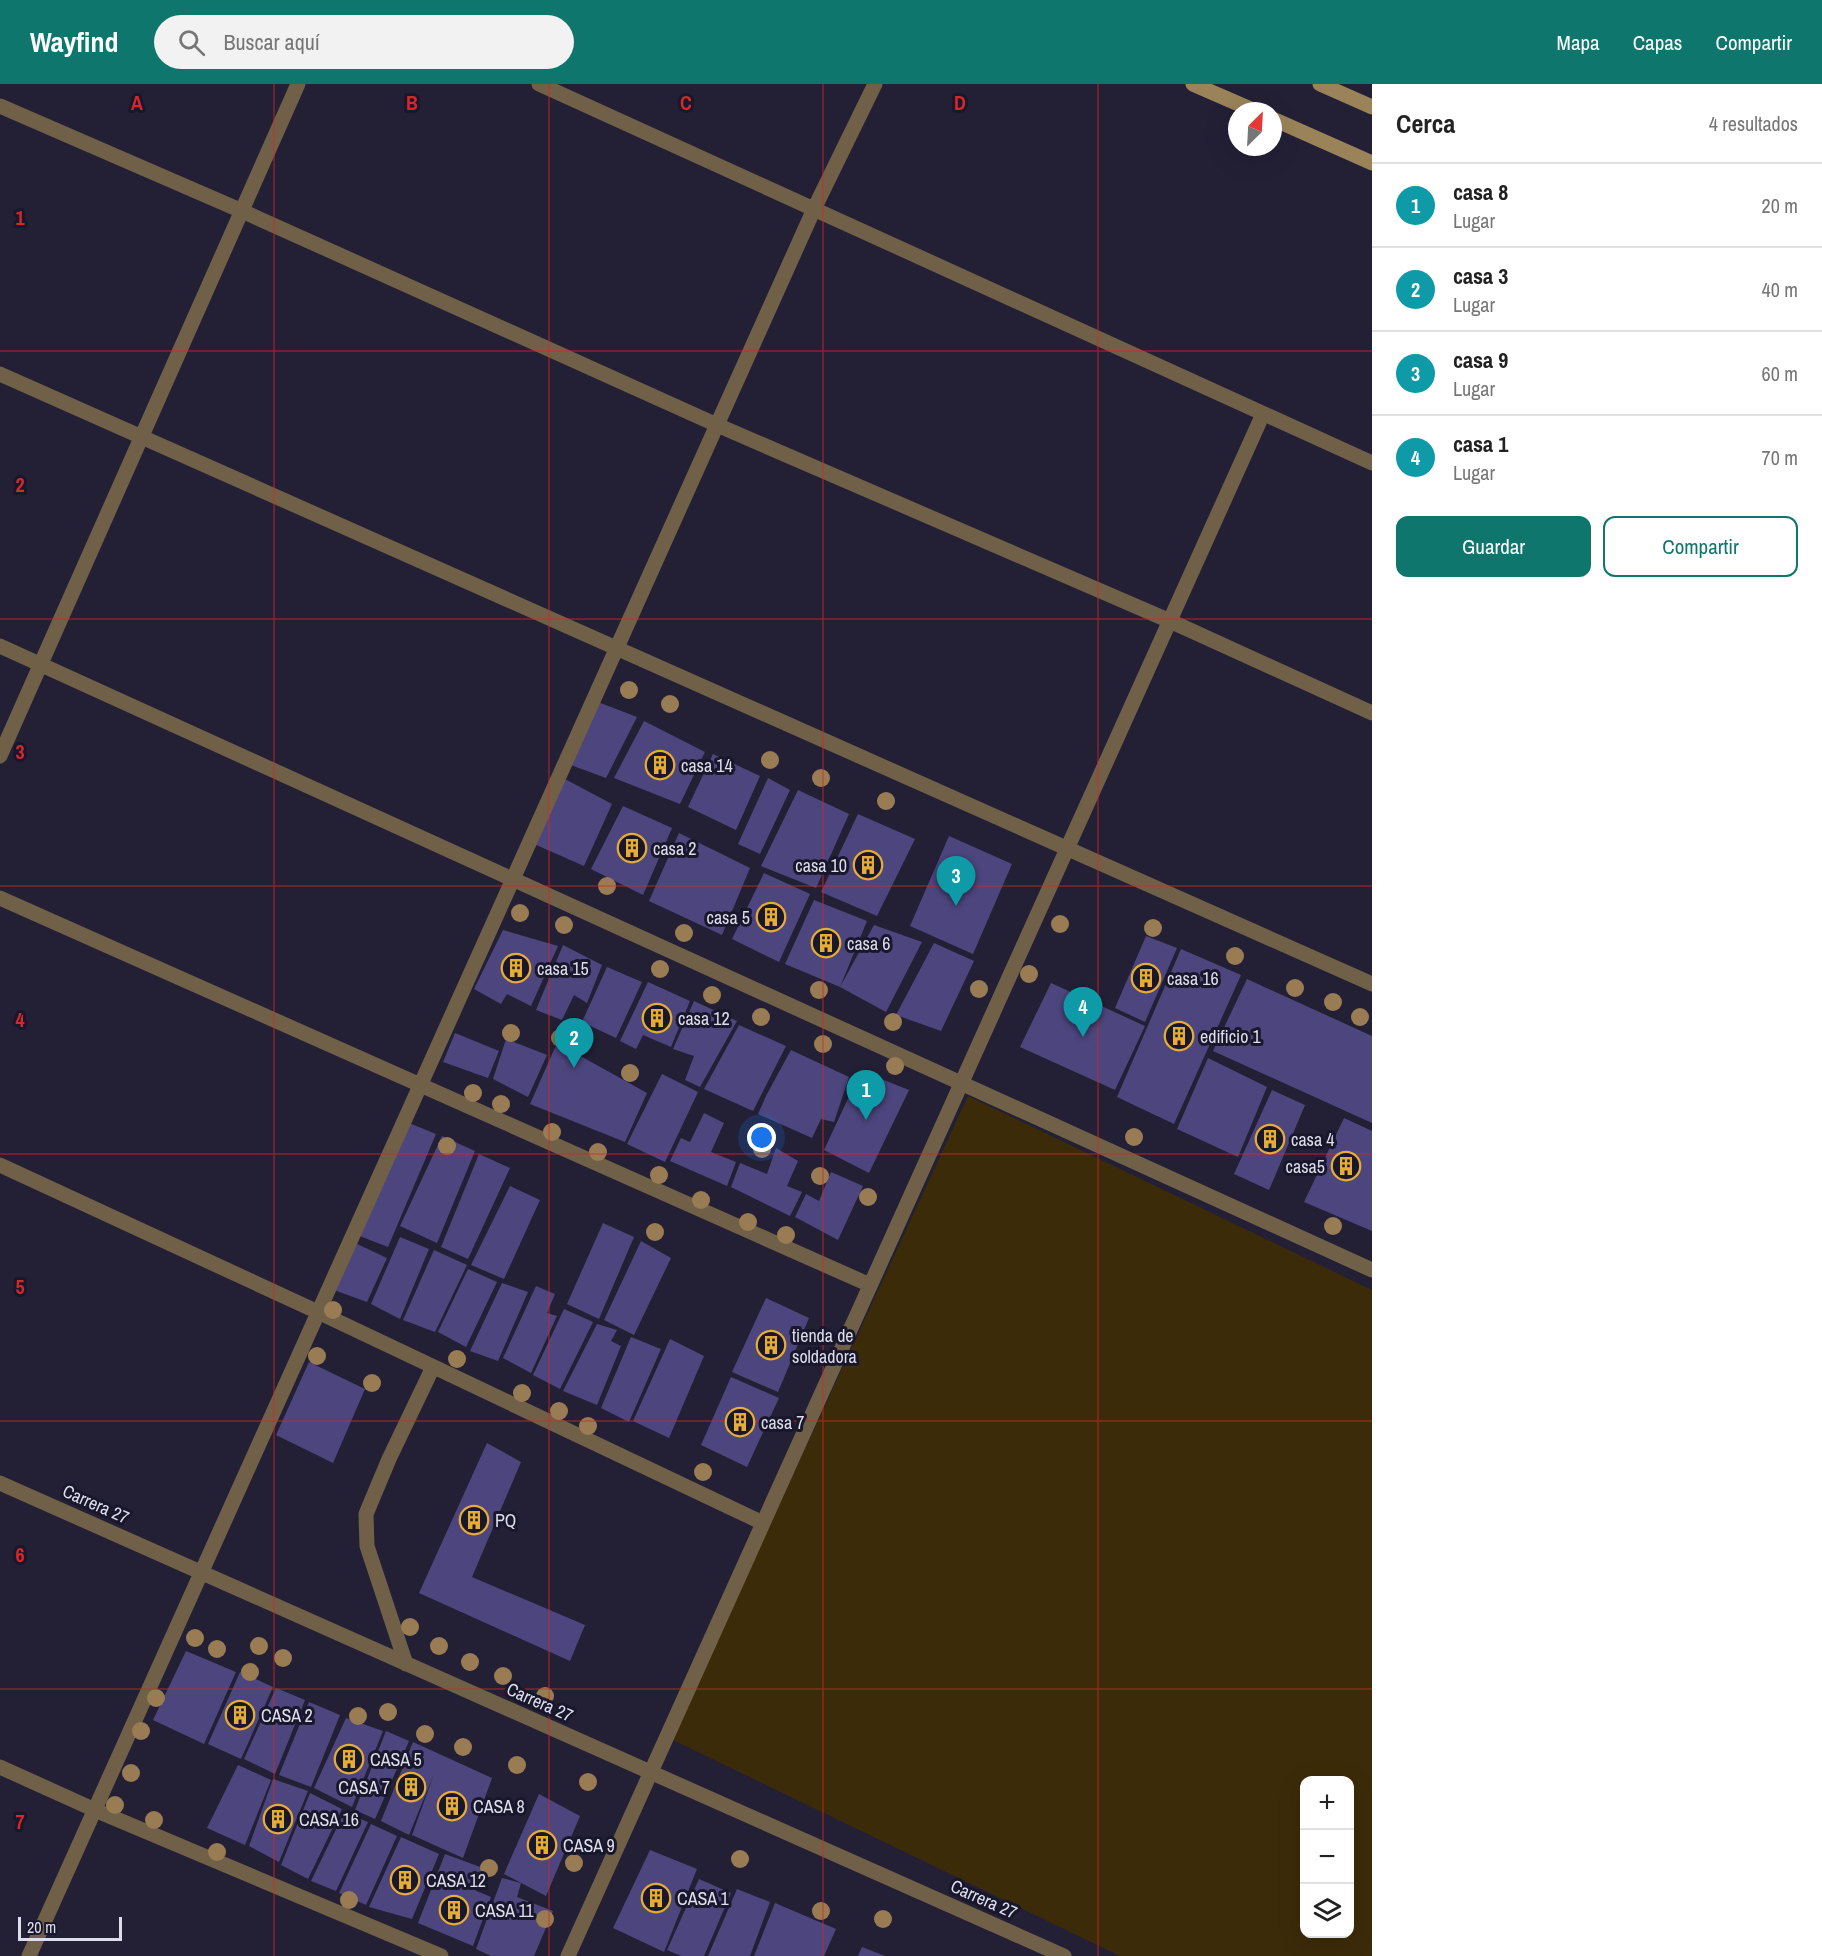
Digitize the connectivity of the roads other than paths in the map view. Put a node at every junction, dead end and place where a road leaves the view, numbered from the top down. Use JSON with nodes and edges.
{"nodes":[{"id":1,"x":298,"y":84,"type":"edge"},
{"id":2,"x":539,"y":84,"type":"edge"},
{"id":3,"x":875,"y":84,"type":"edge"},
{"id":4,"x":1193,"y":84,"type":"edge"},
{"id":5,"x":1320,"y":84,"type":"edge"},
{"id":6,"x":1234,"y":102,"type":"edge"},
{"id":7,"x":0,"y":106,"type":"edge"},
{"id":8,"x":1372,"y":107,"type":"edge"},
{"id":9,"x":1282,"y":123,"type":"edge"},
{"id":10,"x":1372,"y":163,"type":"edge"},
{"id":11,"x":814,"y":209,"type":"junction"},
{"id":12,"x":242,"y":211,"type":"junction"},
{"id":13,"x":0,"y":374,"type":"edge"},
{"id":14,"x":1263,"y":414,"type":"junction"},
{"id":15,"x":717,"y":425,"type":"junction"},
{"id":16,"x":141,"y":437,"type":"junction"},
{"id":17,"x":1372,"y":463,"type":"edge"},
{"id":18,"x":1170,"y":621,"type":"junction"},
{"id":19,"x":0,"y":646,"type":"edge"},
{"id":20,"x":616,"y":648,"type":"junction"},
{"id":21,"x":41,"y":664,"type":"junction"},
{"id":22,"x":1372,"y":713,"type":"edge"},
{"id":23,"x":0,"y":756,"type":"edge"},
{"id":24,"x":1067,"y":849,"type":"junction"},
{"id":25,"x":514,"y":880,"type":"junction"},
{"id":26,"x":0,"y":898,"type":"edge"},
{"id":27,"x":1372,"y":984,"type":"edge"},
{"id":28,"x":962,"y":1084,"type":"junction"},
{"id":29,"x":420,"y":1085,"type":"junction"},
{"id":30,"x":0,"y":1165,"type":"edge"},
{"id":31,"x":1372,"y":1270,"type":"edge"},
{"id":32,"x":870,"y":1285,"type":"junction"},
{"id":33,"x":318,"y":1312,"type":"junction"},
{"id":34,"x":434,"y":1367,"type":"junction"},
{"id":35,"x":0,"y":1483,"type":"edge"},
{"id":36,"x":763,"y":1523,"type":"junction"},
{"id":37,"x":201,"y":1572,"type":"junction"},
{"id":38,"x":406,"y":1664,"type":"junction"},
{"id":39,"x":0,"y":1767,"type":"edge"},
{"id":40,"x":650,"y":1772,"type":"junction"},
{"id":41,"x":95,"y":1810,"type":"junction"},
{"id":42,"x":29,"y":1956,"type":"edge"},
{"id":43,"x":441,"y":1956,"type":"edge"},
{"id":44,"x":568,"y":1956,"type":"edge"},
{"id":45,"x":1064,"y":1956,"type":"edge"}],
"edges":[{"from":1,"to":12,"type":"street"},
{"from":2,"to":11,"type":"street"},
{"from":3,"to":11,"type":"street"},
{"from":4,"to":6,"type":"street"},
{"from":5,"to":8,"type":"street"},
{"from":7,"to":12,"type":"street"},
{"from":9,"to":10,"type":"street"},
{"from":11,"to":14,"type":"street"},
{"from":11,"to":15,"type":"street"},
{"from":12,"to":15,"type":"street"},
{"from":12,"to":16,"type":"street"},
{"from":13,"to":16,"type":"street"},
{"from":14,"to":17,"type":"street"},
{"from":14,"to":18,"type":"street"},
{"from":15,"to":18,"type":"street"},
{"from":15,"to":20,"type":"street"},
{"from":16,"to":20,"type":"street"},
{"from":16,"to":21,"type":"street"},
{"from":18,"to":22,"type":"street"},
{"from":18,"to":24,"type":"street"},
{"from":19,"to":21,"type":"street"},
{"from":20,"to":24,"type":"street"},
{"from":20,"to":25,"type":"street"},
{"from":21,"to":23,"type":"street"},
{"from":21,"to":25,"type":"street"},
{"from":24,"to":27,"type":"street"},
{"from":24,"to":28,"type":"street"},
{"from":25,"to":28,"type":"street"},
{"from":25,"to":29,"type":"street"},
{"from":26,"to":29,"type":"street"},
{"from":28,"to":31,"type":"street"},
{"from":28,"to":32,"type":"street"},
{"from":29,"to":32,"type":"street"},
{"from":29,"to":33,"type":"street"},
{"from":30,"to":33,"type":"street"},
{"from":32,"to":36,"type":"street"},
{"from":33,"to":34,"type":"street"},
{"from":33,"to":37,"type":"street"},
{"from":34,"to":36,"type":"street"},
{"from":34,"to":38,"type":"street"},
{"from":35,"to":37,"type":"street","name":"Carrera 27"},
{"from":36,"to":40,"type":"street"},
{"from":37,"to":38,"type":"street","name":"Carrera 27"},
{"from":37,"to":41,"type":"street"},
{"from":38,"to":40,"type":"street","name":"Carrera 27"},
{"from":39,"to":41,"type":"street"},
{"from":40,"to":44,"type":"street"},
{"from":40,"to":45,"type":"street","name":"Carrera 27"},
{"from":41,"to":42,"type":"street"},
{"from":41,"to":43,"type":"street"}]}
